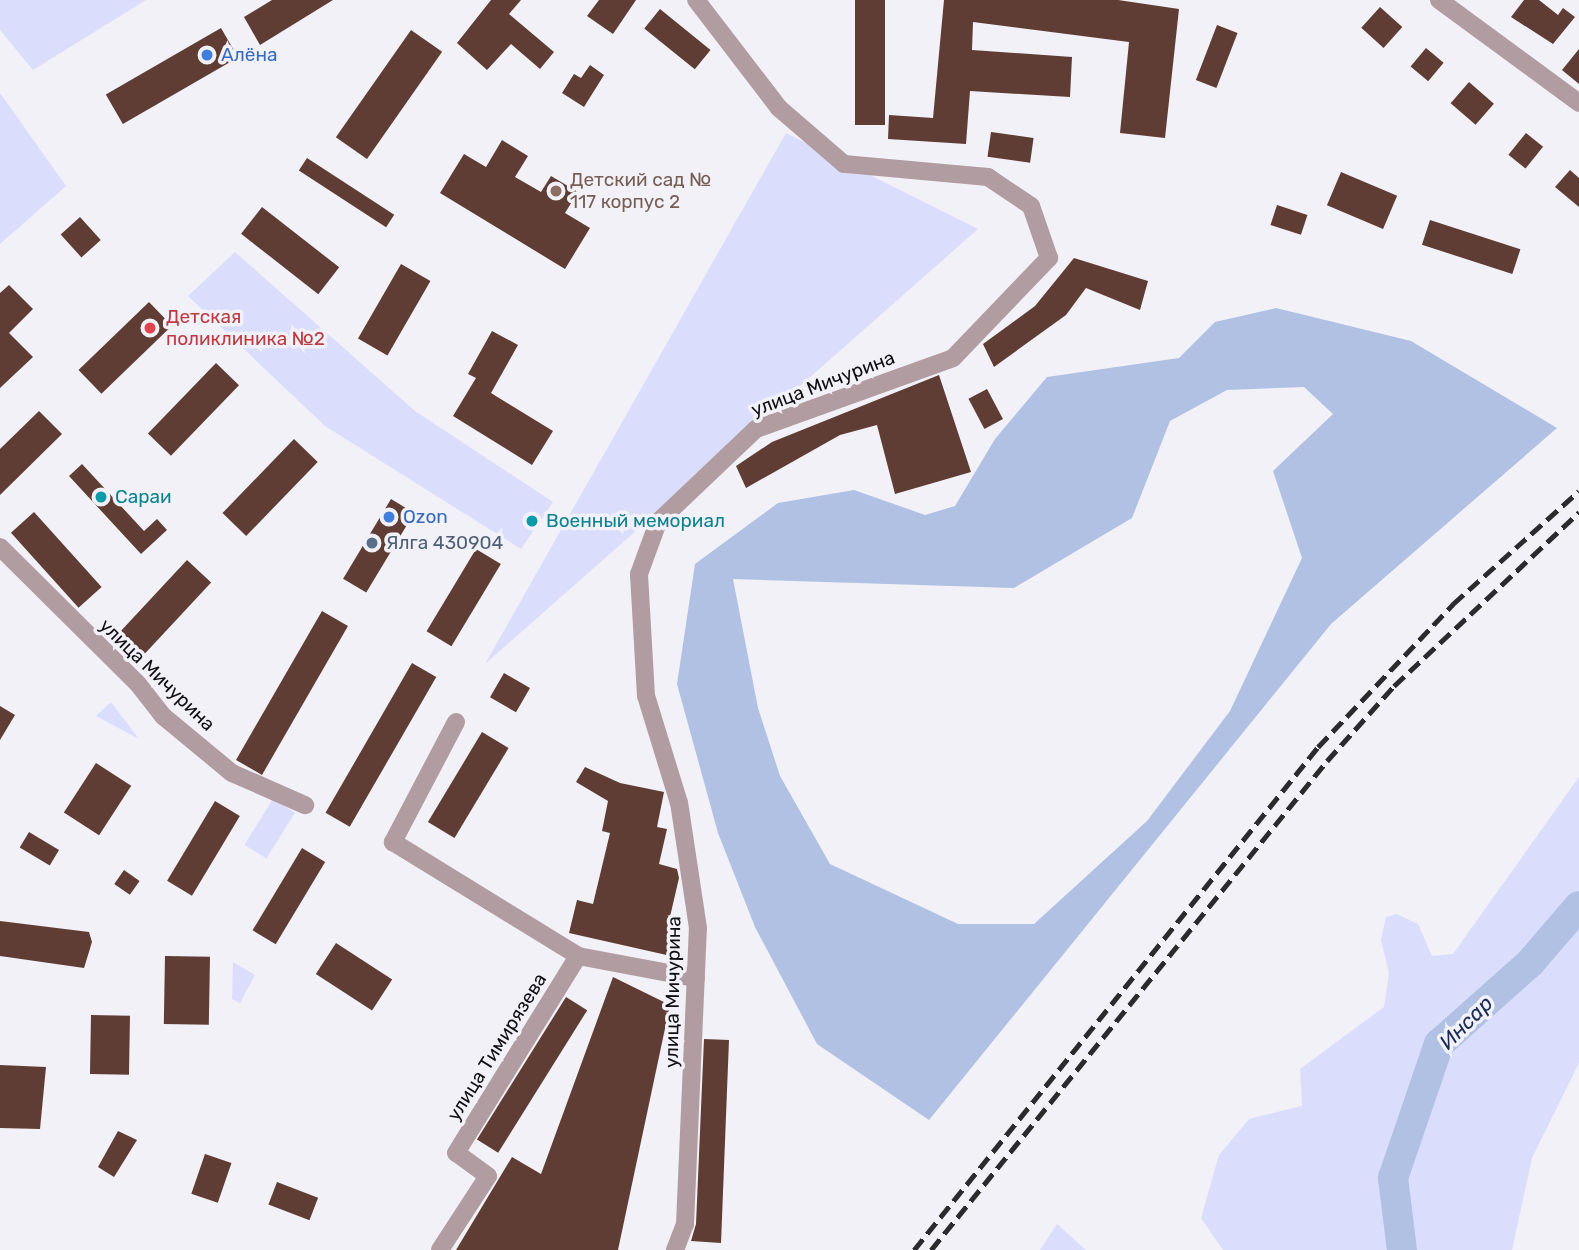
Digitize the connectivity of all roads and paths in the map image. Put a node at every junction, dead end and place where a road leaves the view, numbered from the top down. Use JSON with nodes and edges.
{"nodes":[{"id":1,"x":696,"y":0,"type":"edge"},
{"id":2,"x":1439,"y":0,"type":"edge"},
{"id":3,"x":1579,"y":103,"type":"edge"},
{"id":4,"x":0,"y":547,"type":"edge"},
{"id":5,"x":456,"y":722,"type":"dead end"},
{"id":6,"x":305,"y":805,"type":"dead end"},
{"id":7,"x":578,"y":956,"type":"junction"},
{"id":8,"x":696,"y":978,"type":"junction"},
{"id":9,"x":440,"y":1250,"type":"edge"},
{"id":10,"x":675,"y":1250,"type":"edge"}],
"edges":[{"from":1,"to":8,"type":"street","name":"улица Мичурина"},
{"from":2,"to":3,"type":"street"},
{"from":4,"to":6,"type":"street","name":"улица Мичурина"},
{"from":5,"to":7,"type":"street"},
{"from":7,"to":8,"type":"street"},
{"from":7,"to":9,"type":"street","name":"улица Тимирязева"},
{"from":8,"to":10,"type":"street","name":"улица Мичурина"}]}
